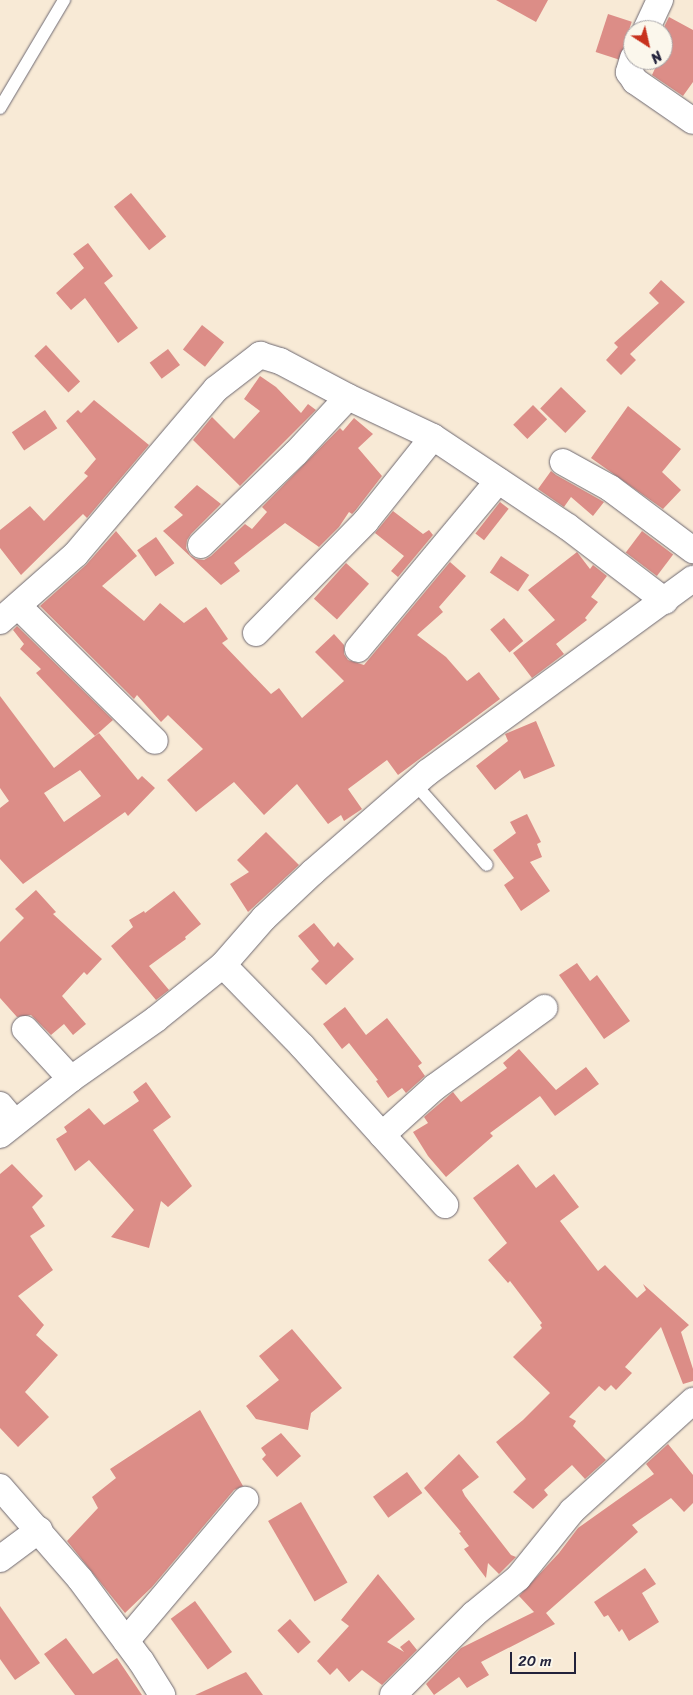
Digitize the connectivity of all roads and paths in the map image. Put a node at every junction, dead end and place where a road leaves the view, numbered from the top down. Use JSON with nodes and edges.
{"nodes":[{"id":1,"x":64,"y":0,"type":"edge"},
{"id":2,"x":660,"y":0,"type":"edge"},
{"id":3,"x":651,"y":20,"type":"edge"},
{"id":4,"x":630,"y":70,"type":"edge"},
{"id":5,"x":0,"y":108,"type":"edge"},
{"id":6,"x":693,"y":121,"type":"edge"},
{"id":7,"x":348,"y":397,"type":"junction"},
{"id":8,"x":433,"y":437,"type":"junction"},
{"id":9,"x":563,"y":462,"type":"dead end"},
{"id":10,"x":498,"y":481,"type":"junction"},
{"id":11,"x":201,"y":545,"type":"dead end"},
{"id":12,"x":693,"y":550,"type":"edge"},
{"id":13,"x":693,"y":579,"type":"edge"},
{"id":14,"x":665,"y":601,"type":"junction"},
{"id":15,"x":9,"y":614,"type":"edge"},
{"id":16,"x":256,"y":633,"type":"dead end"},
{"id":17,"x":358,"y":649,"type":"dead end"},
{"id":18,"x":155,"y":740,"type":"dead end"},
{"id":19,"x":415,"y":784,"type":"junction"},
{"id":20,"x":487,"y":864,"type":"dead end"},
{"id":21,"x":223,"y":965,"type":"junction"},
{"id":22,"x":544,"y":1008,"type":"dead end"},
{"id":23,"x":25,"y":1029,"type":"dead end"},
{"id":24,"x":71,"y":1079,"type":"junction"},
{"id":25,"x":5,"y":1121,"type":"edge"},
{"id":26,"x":382,"y":1135,"type":"junction"},
{"id":27,"x":445,"y":1205,"type":"dead end"},
{"id":28,"x":693,"y":1401,"type":"edge"},
{"id":29,"x":0,"y":1487,"type":"edge"},
{"id":30,"x":245,"y":1500,"type":"dead end"},
{"id":31,"x":39,"y":1530,"type":"junction"},
{"id":32,"x":0,"y":1559,"type":"edge"},
{"id":33,"x":126,"y":1641,"type":"junction"},
{"id":34,"x":162,"y":1695,"type":"edge"},
{"id":35,"x":393,"y":1695,"type":"edge"}],
"edges":[{"from":1,"to":5,"type":"lane"},
{"from":2,"to":3,"type":"street"},
{"from":4,"to":6,"type":"street"},
{"from":7,"to":8,"type":"street"},
{"from":7,"to":11,"type":"street"},
{"from":7,"to":15,"type":"street"},
{"from":8,"to":10,"type":"street"},
{"from":8,"to":16,"type":"street"},
{"from":9,"to":12,"type":"street"},
{"from":10,"to":14,"type":"street"},
{"from":10,"to":17,"type":"street"},
{"from":13,"to":14,"type":"street"},
{"from":14,"to":19,"type":"street"},
{"from":15,"to":18,"type":"street"},
{"from":19,"to":20,"type":"lane"},
{"from":19,"to":21,"type":"street"},
{"from":21,"to":24,"type":"street"},
{"from":21,"to":26,"type":"street"},
{"from":22,"to":26,"type":"street"},
{"from":23,"to":24,"type":"street"},
{"from":24,"to":25,"type":"street"},
{"from":26,"to":27,"type":"street"},
{"from":28,"to":35,"type":"street"},
{"from":29,"to":31,"type":"street"},
{"from":30,"to":33,"type":"street"},
{"from":31,"to":32,"type":"street"},
{"from":31,"to":33,"type":"street"},
{"from":33,"to":34,"type":"street"}]}
